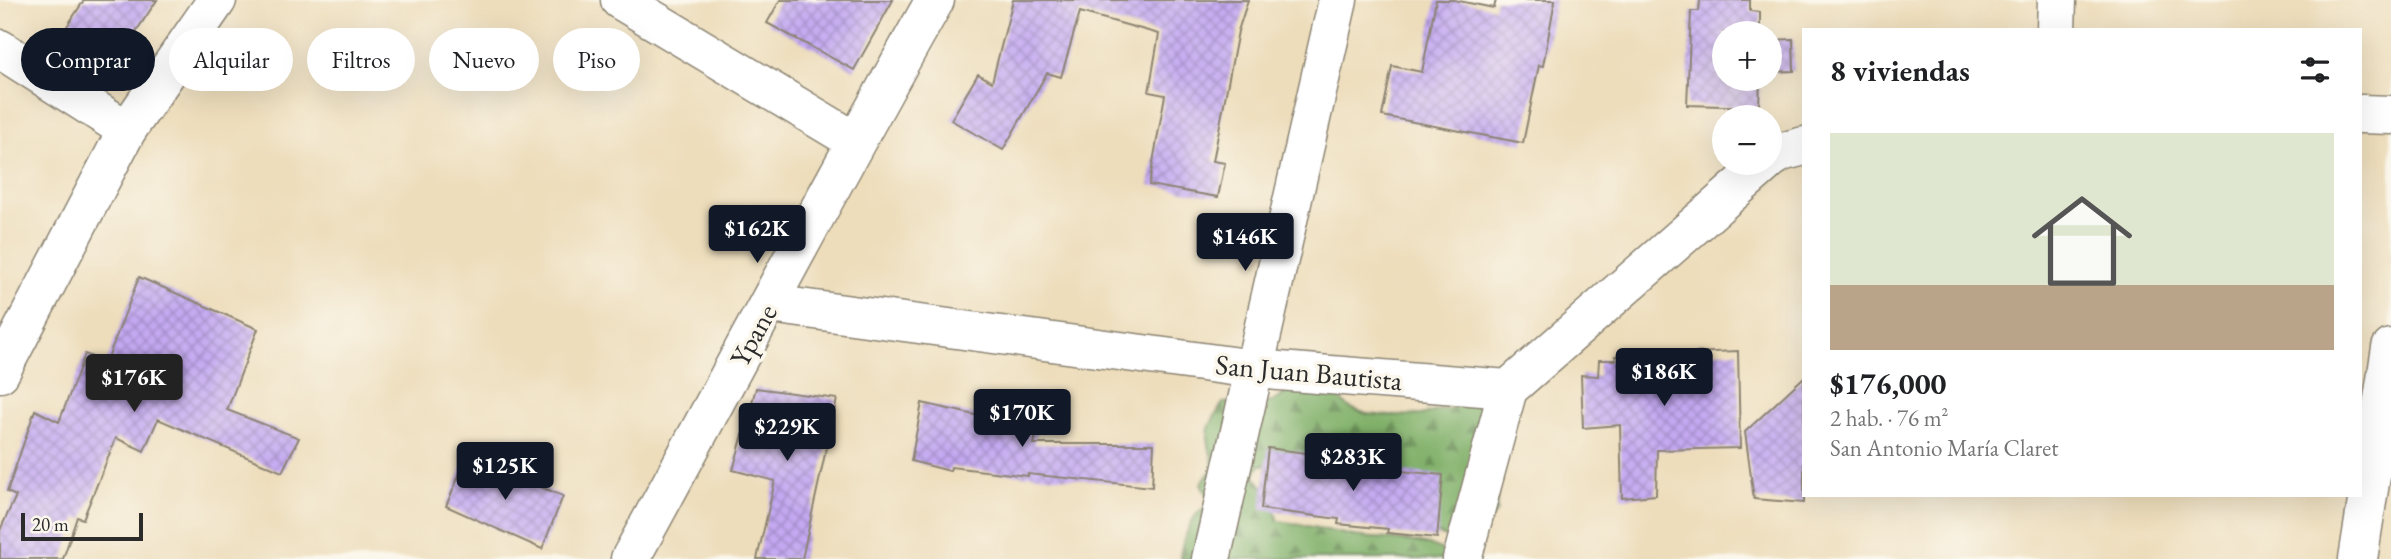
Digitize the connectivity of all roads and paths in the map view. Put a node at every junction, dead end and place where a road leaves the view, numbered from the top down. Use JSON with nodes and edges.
{"nodes":[{"id":1,"x":217,"y":0,"type":"edge"},
{"id":2,"x":620,"y":0,"type":"edge"},
{"id":3,"x":935,"y":0,"type":"edge"},
{"id":4,"x":1338,"y":0,"type":"edge"},
{"id":5,"x":2057,"y":0,"type":"edge"},
{"id":6,"x":2056,"y":28,"type":"edge"},
{"id":7,"x":0,"y":49,"type":"edge"},
{"id":8,"x":2362,"y":114,"type":"edge"},
{"id":9,"x":2391,"y":115,"type":"edge"},
{"id":10,"x":127,"y":130,"type":"junction"},
{"id":11,"x":855,"y":141,"type":"junction"},
{"id":12,"x":1802,"y":147,"type":"edge"},
{"id":13,"x":1782,"y":152,"type":"edge"},
{"id":14,"x":1753,"y":175,"type":"edge"},
{"id":15,"x":770,"y":304,"type":"junction"},
{"id":16,"x":2391,"y":348,"type":"edge"},
{"id":17,"x":1254,"y":369,"type":"junction"},
{"id":18,"x":0,"y":373,"type":"edge"},
{"id":19,"x":1508,"y":389,"type":"junction"},
{"id":20,"x":2370,"y":541,"type":"edge"},
{"id":21,"x":630,"y":559,"type":"edge"},
{"id":22,"x":1211,"y":559,"type":"edge"},
{"id":23,"x":1462,"y":559,"type":"edge"}],
"edges":[{"from":1,"to":10,"type":"street"},
{"from":2,"to":11,"type":"street"},
{"from":3,"to":11,"type":"street","name":"Ypane"},
{"from":4,"to":17,"type":"street"},
{"from":5,"to":6,"type":"street"},
{"from":7,"to":10,"type":"street"},
{"from":8,"to":9,"type":"street"},
{"from":10,"to":18,"type":"street"},
{"from":11,"to":15,"type":"street","name":"Ypane"},
{"from":12,"to":13,"type":"street"},
{"from":14,"to":19,"type":"street"},
{"from":15,"to":17,"type":"street","name":"San Juan Bautista"},
{"from":15,"to":21,"type":"street","name":"Ypane"},
{"from":16,"to":20,"type":"street"},
{"from":17,"to":19,"type":"street","name":"San Juan Bautista"},
{"from":17,"to":22,"type":"street"},
{"from":19,"to":23,"type":"street"}]}
